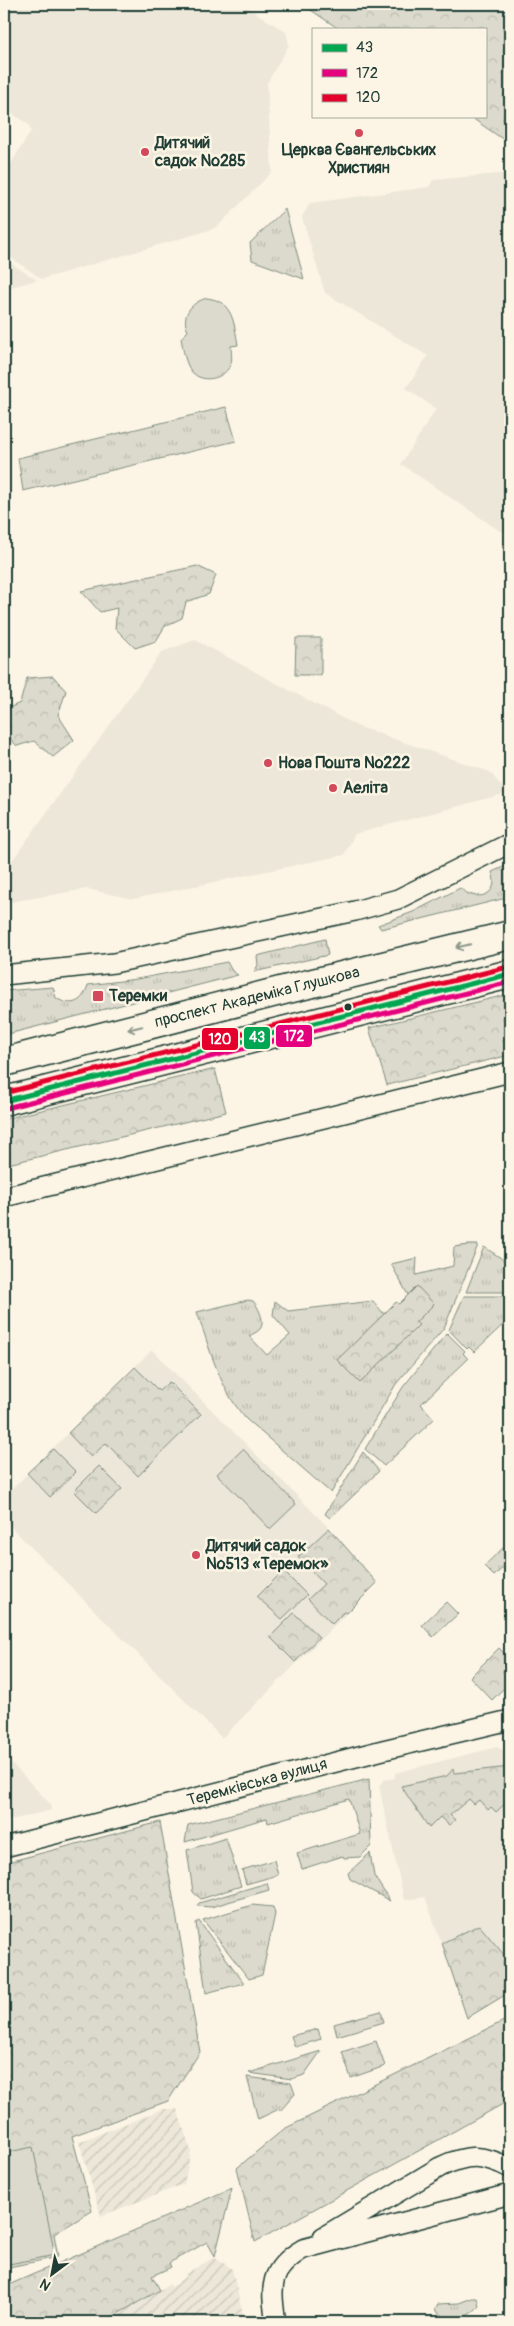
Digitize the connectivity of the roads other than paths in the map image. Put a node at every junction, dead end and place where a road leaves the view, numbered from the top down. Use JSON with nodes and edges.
{"nodes":[{"id":1,"x":510,"y":843,"type":"edge"},
{"id":2,"x":510,"y":935,"type":"edge"},
{"id":3,"x":510,"y":974,"type":"edge"},
{"id":4,"x":4,"y":975,"type":"edge"},
{"id":5,"x":4,"y":1062,"type":"edge"},
{"id":6,"x":510,"y":1072,"type":"edge"},
{"id":7,"x":4,"y":1101,"type":"edge"},
{"id":8,"x":4,"y":1197,"type":"edge"},
{"id":9,"x":510,"y":1720,"type":"edge"},
{"id":10,"x":4,"y":1847,"type":"edge"},
{"id":11,"x":510,"y":2168,"type":"edge"},
{"id":12,"x":510,"y":2194,"type":"edge"},
{"id":13,"x":303,"y":2249,"type":"junction"},
{"id":14,"x":276,"y":2322,"type":"edge"}],
"edges":[{"from":1,"to":4,"type":"street"},
{"from":2,"to":5,"type":"highway","name":"проспект Академіка Глушкова","one_way":true},
{"from":3,"to":7,"type":"highway"},
{"from":6,"to":8,"type":"street"},
{"from":9,"to":10,"type":"street","name":"Теремківська вулиця"},
{"from":11,"to":13,"type":"street"},
{"from":12,"to":13,"type":"street"},
{"from":13,"to":14,"type":"street"}]}
